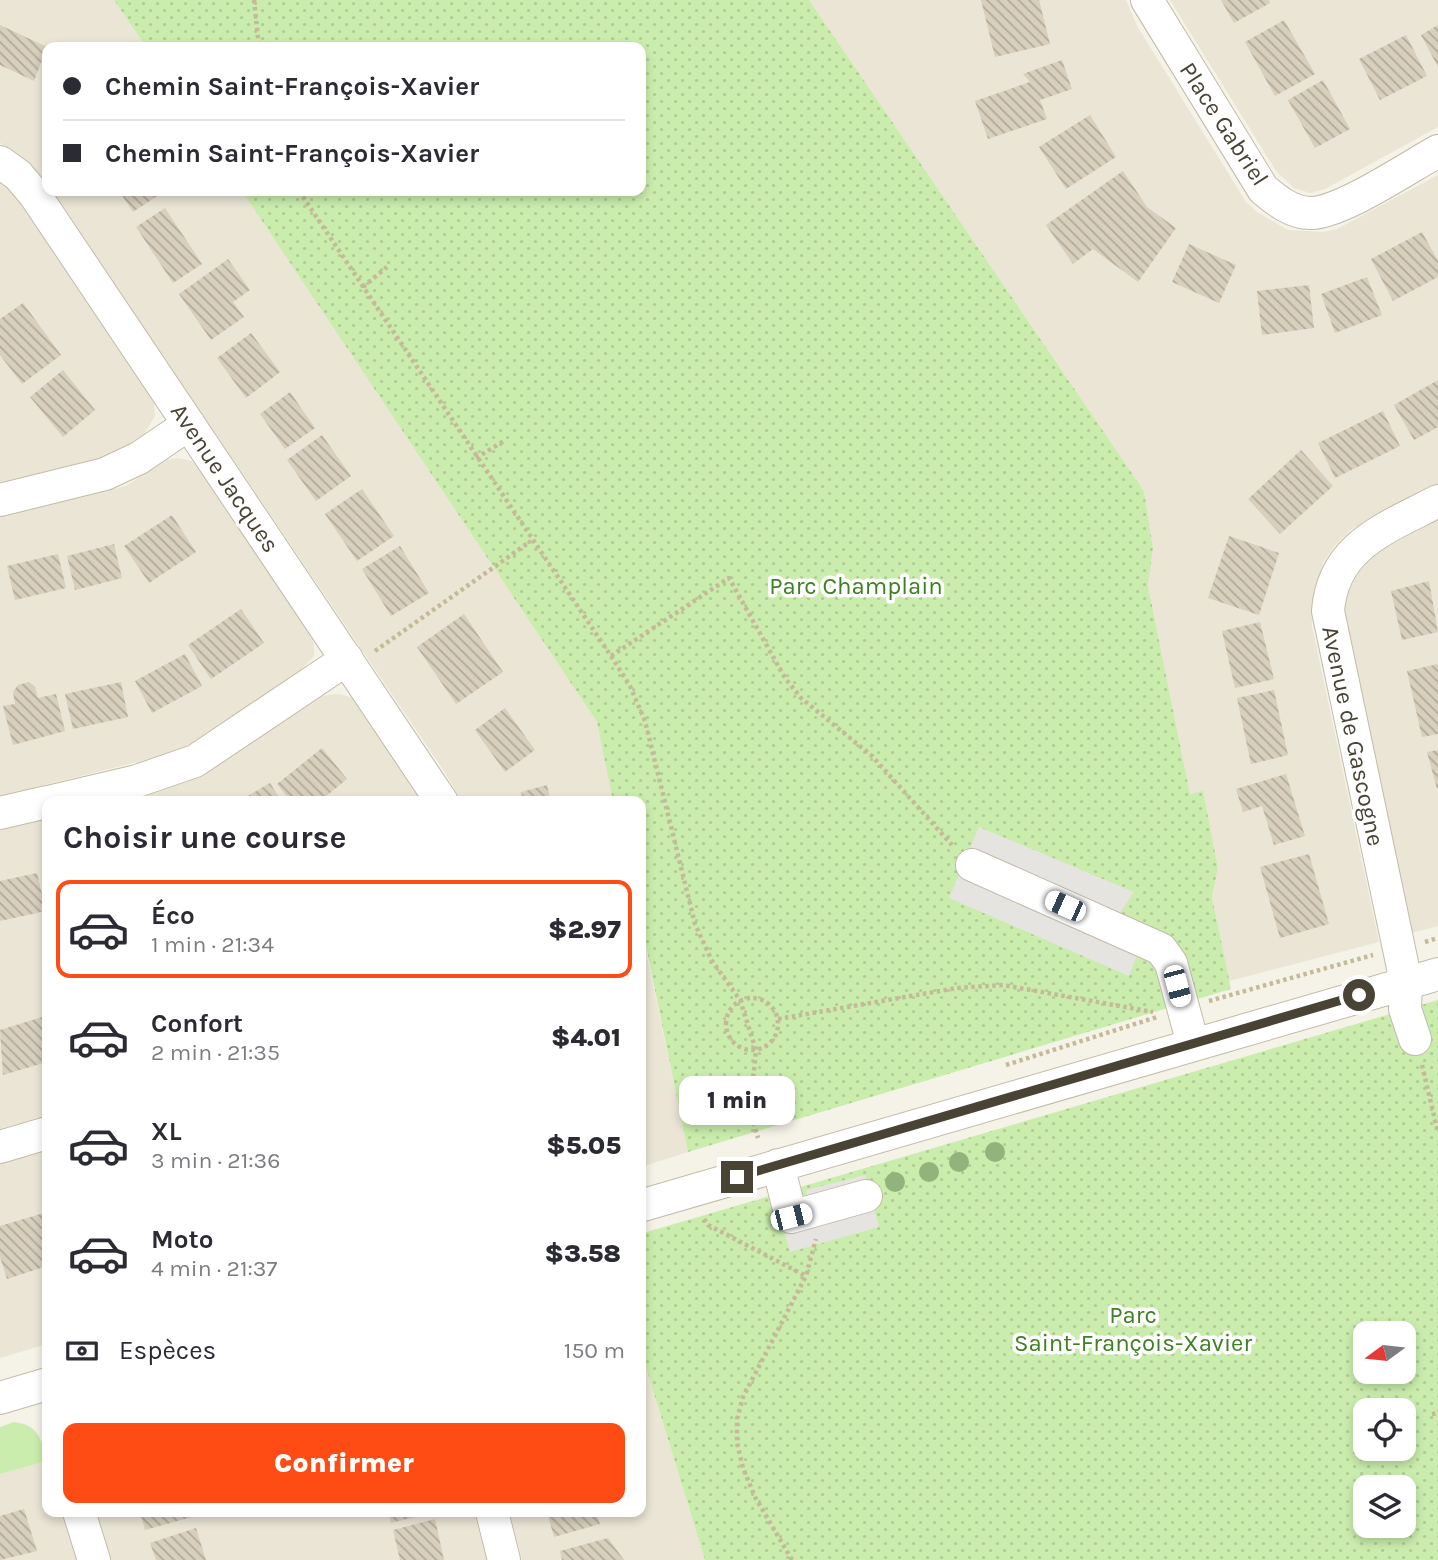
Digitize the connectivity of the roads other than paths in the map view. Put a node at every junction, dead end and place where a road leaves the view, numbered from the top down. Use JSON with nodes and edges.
{"nodes":[{"id":1,"x":1147,"y":0,"type":"edge"},
{"id":2,"x":1438,"y":151,"type":"edge"},
{"id":3,"x":0,"y":162,"type":"edge"},
{"id":4,"x":189,"y":424,"type":"junction"},
{"id":5,"x":0,"y":500,"type":"edge"},
{"id":6,"x":1438,"y":501,"type":"edge"},
{"id":7,"x":357,"y":658,"type":"junction"},
{"id":8,"x":73,"y":796,"type":"edge"},
{"id":9,"x":438,"y":796,"type":"edge"},
{"id":10,"x":42,"y":803,"type":"edge"},
{"id":11,"x":0,"y":813,"type":"edge"},
{"id":12,"x":972,"y":865,"type":"road end"},
{"id":13,"x":1438,"y":974,"type":"edge"},
{"id":14,"x":1406,"y":982,"type":"junction"},
{"id":15,"x":1415,"y":1039,"type":"road end"},
{"id":16,"x":1193,"y":1044,"type":"junction"},
{"id":17,"x":42,"y":1134,"type":"edge"},
{"id":18,"x":0,"y":1147,"type":"edge"},
{"id":19,"x":778,"y":1165,"type":"junction"},
{"id":20,"x":866,"y":1196,"type":"dead end"},
{"id":21,"x":646,"y":1204,"type":"edge"},
{"id":22,"x":42,"y":1392,"type":"edge"},
{"id":23,"x":0,"y":1398,"type":"edge"},
{"id":24,"x":81,"y":1517,"type":"edge"},
{"id":25,"x":493,"y":1517,"type":"edge"},
{"id":26,"x":94,"y":1560,"type":"edge"},
{"id":27,"x":504,"y":1560,"type":"edge"}],
"edges":[{"from":1,"to":2,"type":"street","name":"Place Gabriel"},
{"from":3,"to":4,"type":"street","name":"Avenue Jacques"},
{"from":4,"to":5,"type":"street"},
{"from":4,"to":7,"type":"street","name":"Avenue Jacques"},
{"from":6,"to":14,"type":"street","name":"Avenue de Gascogne"},
{"from":7,"to":8,"type":"street"},
{"from":7,"to":9,"type":"street","name":"Avenue Jacques"},
{"from":10,"to":11,"type":"street"},
{"from":12,"to":16,"type":"street"},
{"from":13,"to":14,"type":"street"},
{"from":14,"to":15,"type":"street","name":"Avenue de Gascogne"},
{"from":14,"to":16,"type":"street"},
{"from":16,"to":19,"type":"street"},
{"from":17,"to":18,"type":"street"},
{"from":19,"to":20,"type":"street"},
{"from":19,"to":21,"type":"street"},
{"from":22,"to":23,"type":"street"},
{"from":24,"to":26,"type":"street"},
{"from":25,"to":27,"type":"street"}]}
